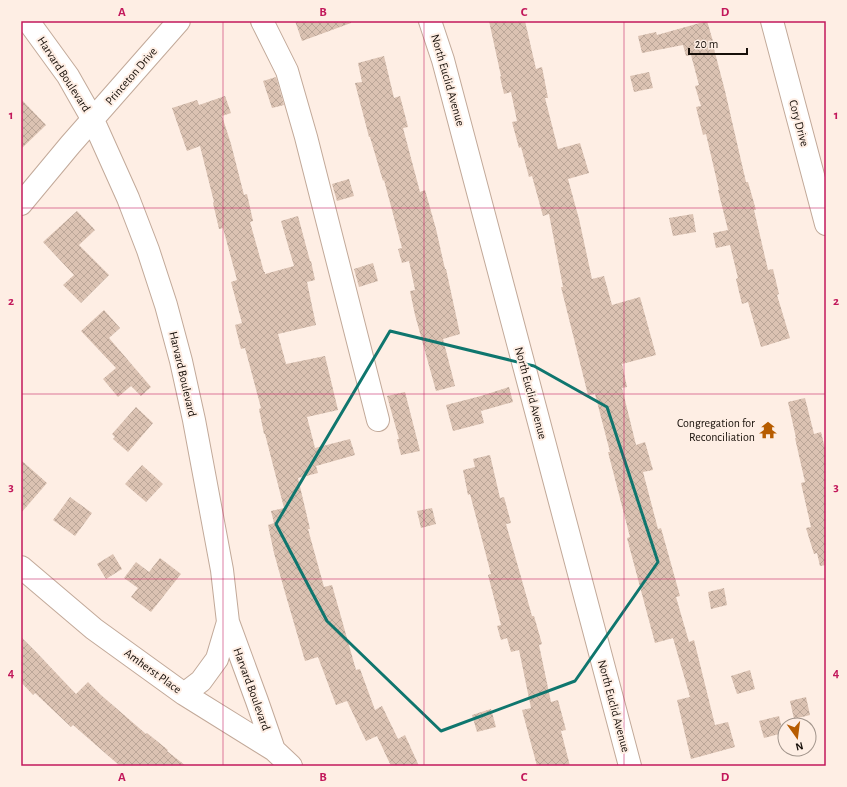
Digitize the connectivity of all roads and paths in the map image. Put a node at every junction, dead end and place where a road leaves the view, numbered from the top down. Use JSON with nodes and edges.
{"nodes":[{"id":1,"x":28,"y":21,"type":"edge"},
{"id":2,"x":179,"y":21,"type":"edge"},
{"id":3,"x":262,"y":21,"type":"edge"},
{"id":4,"x":430,"y":21,"type":"edge"},
{"id":5,"x":772,"y":21,"type":"edge"},
{"id":6,"x":93,"y":120,"type":"junction"},
{"id":7,"x":21,"y":204,"type":"edge"},
{"id":8,"x":826,"y":224,"type":"edge"},
{"id":9,"x":378,"y":420,"type":"dead end"},
{"id":10,"x":21,"y":567,"type":"edge"},
{"id":11,"x":228,"y":622,"type":"junction"},
{"id":12,"x":184,"y":694,"type":"junction"},
{"id":13,"x":274,"y":750,"type":"junction"},
{"id":14,"x":291,"y":766,"type":"edge"},
{"id":15,"x":630,"y":766,"type":"edge"}],
"edges":[{"from":1,"to":6,"type":"street","name":"Harvard Boulevard"},
{"from":2,"to":6,"type":"street","name":"Princeton Drive"},
{"from":3,"to":9,"type":"street"},
{"from":4,"to":15,"type":"street","name":"North Euclid Avenue"},
{"from":5,"to":8,"type":"street","name":"Cory Drive"},
{"from":6,"to":7,"type":"street","name":"Princeton Drive"},
{"from":6,"to":11,"type":"street","name":"Harvard Boulevard"},
{"from":10,"to":12,"type":"street","name":"Amherst Place"},
{"from":11,"to":12,"type":"street"},
{"from":11,"to":13,"type":"street","name":"Harvard Boulevard"},
{"from":12,"to":13,"type":"street","name":"Amherst Place"},
{"from":13,"to":14,"type":"street","name":"Amherst Place"}]}
